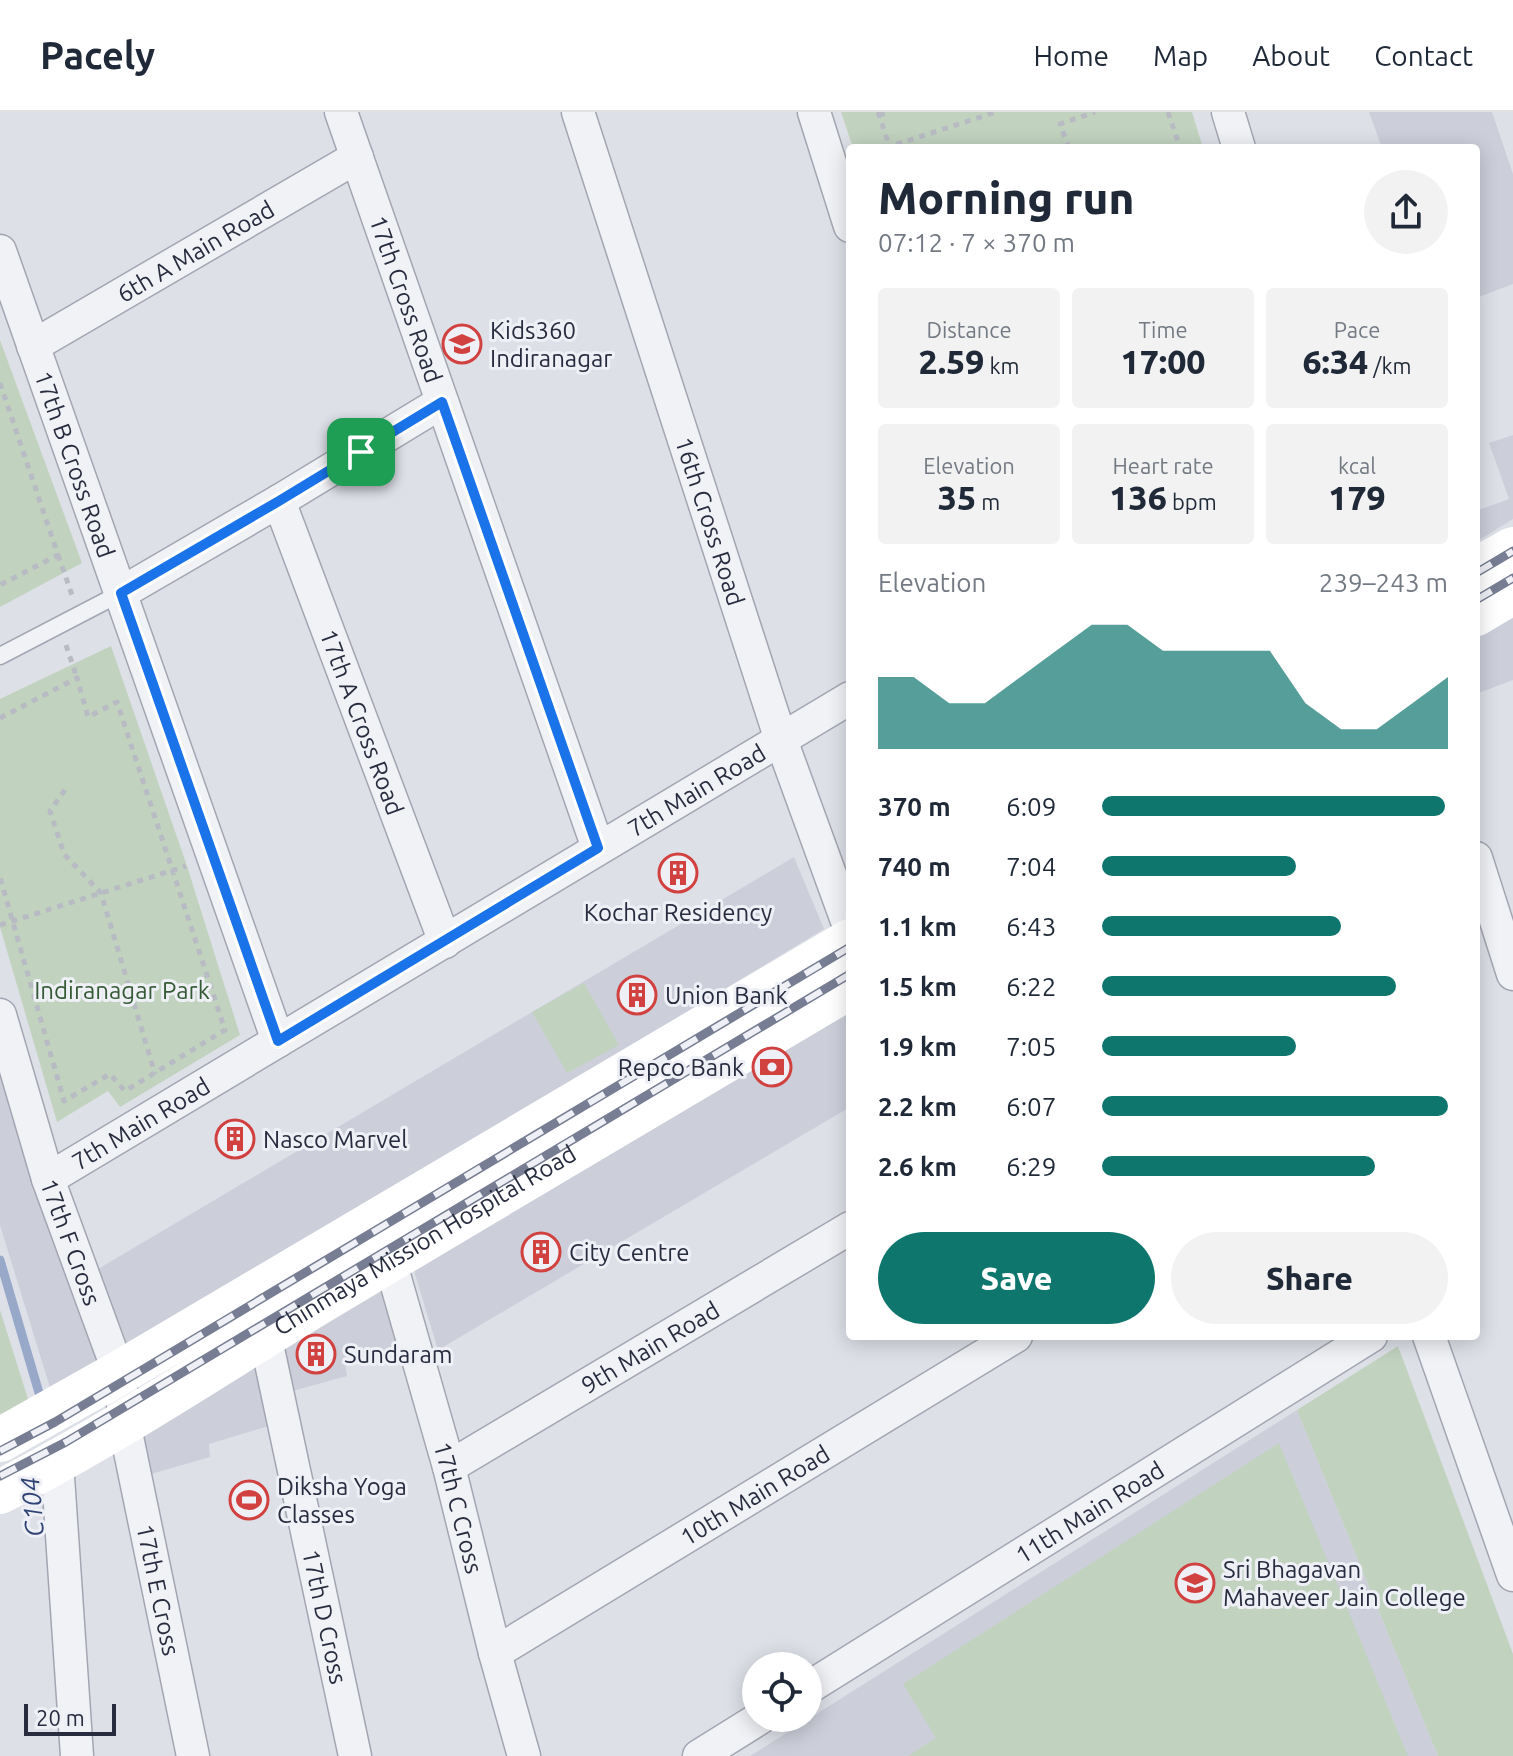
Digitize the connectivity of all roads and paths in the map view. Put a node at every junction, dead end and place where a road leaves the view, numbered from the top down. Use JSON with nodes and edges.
{"nodes":[{"id":1,"x":341,"y":112,"type":"edge"},
{"id":2,"x":578,"y":112,"type":"edge"},
{"id":3,"x":814,"y":112,"type":"edge"},
{"id":4,"x":889,"y":112,"type":"edge"},
{"id":5,"x":964,"y":112,"type":"edge"},
{"id":6,"x":996,"y":112,"type":"edge"},
{"id":7,"x":1095,"y":112,"type":"edge"},
{"id":8,"x":1168,"y":112,"type":"edge"},
{"id":9,"x":1228,"y":112,"type":"edge"},
{"id":10,"x":987,"y":113,"type":"edge"},
{"id":11,"x":879,"y":114,"type":"edge"},
{"id":12,"x":967,"y":121,"type":"junction"},
{"id":13,"x":887,"y":144,"type":"edge"},
{"id":14,"x":897,"y":144,"type":"edge"},
{"id":15,"x":1068,"y":144,"type":"edge"},
{"id":16,"x":1179,"y":144,"type":"edge"},
{"id":17,"x":1238,"y":144,"type":"edge"},
{"id":18,"x":357,"y":157,"type":"junction"},
{"id":19,"x":846,"y":213,"type":"edge"},
{"id":20,"x":0,"y":251,"type":"edge"},
{"id":21,"x":33,"y":346,"type":"junction"},
{"id":22,"x":0,"y":383,"type":"edge"},
{"id":23,"x":442,"y":402,"type":"junction"},
{"id":24,"x":279,"y":501,"type":"junction"},
{"id":25,"x":1513,"y":549,"type":"edge"},
{"id":26,"x":58,"y":555,"type":"junction"},
{"id":27,"x":1480,"y":568,"type":"edge"},
{"id":28,"x":0,"y":585,"type":"edge"},
{"id":29,"x":1513,"y":592,"type":"edge"},
{"id":30,"x":121,"y":593,"type":"junction"},
{"id":31,"x":1480,"y":612,"type":"edge"},
{"id":32,"x":79,"y":615,"type":"junction"},
{"id":33,"x":59,"y":626,"type":"junction"},
{"id":34,"x":0,"y":656,"type":"edge"},
{"id":35,"x":77,"y":678,"type":"junction"},
{"id":36,"x":846,"y":700,"type":"edge"},
{"id":37,"x":0,"y":718,"type":"edge"},
{"id":38,"x":781,"y":740,"type":"junction"},
{"id":39,"x":65,"y":790,"type":"dead end"},
{"id":40,"x":598,"y":848,"type":"junction"},
{"id":41,"x":214,"y":858,"type":"junction"},
{"id":42,"x":173,"y":871,"type":"junction"},
{"id":43,"x":1480,"y":871,"type":"edge"},
{"id":44,"x":0,"y":877,"type":"edge"},
{"id":45,"x":101,"y":893,"type":"junction"},
{"id":46,"x":846,"y":918,"type":"edge"},
{"id":47,"x":12,"y":921,"type":"junction"},
{"id":48,"x":0,"y":925,"type":"edge"},
{"id":49,"x":445,"y":942,"type":"junction"},
{"id":50,"x":846,"y":943,"type":"edge"},
{"id":51,"x":1513,"y":974,"type":"edge"},
{"id":52,"x":846,"y":989,"type":"edge"},
{"id":53,"x":0,"y":1015,"type":"edge"},
{"id":54,"x":278,"y":1041,"type":"junction"},
{"id":55,"x":155,"y":1074,"type":"junction"},
{"id":56,"x":48,"y":1179,"type":"junction"},
{"id":57,"x":846,"y":1230,"type":"edge"},
{"id":58,"x":390,"y":1261,"type":"junction"},
{"id":59,"x":265,"y":1335,"type":"junction"},
{"id":60,"x":1009,"y":1340,"type":"edge"},
{"id":61,"x":1365,"y":1340,"type":"edge"},
{"id":62,"x":1431,"y":1340,"type":"edge"},
{"id":63,"x":119,"y":1373,"type":"junction"},
{"id":64,"x":127,"y":1422,"type":"junction"},
{"id":65,"x":30,"y":1423,"type":"edge"},
{"id":66,"x":57,"y":1462,"type":"junction"},
{"id":67,"x":449,"y":1467,"type":"junction"},
{"id":68,"x":0,"y":1492,"type":"edge"},
{"id":69,"x":1502,"y":1508,"type":"edge"},
{"id":70,"x":1513,"y":1575,"type":"edge"},
{"id":71,"x":495,"y":1653,"type":"junction"},
{"id":72,"x":822,"y":1679,"type":"edge"},
{"id":73,"x":742,"y":1729,"type":"edge"},
{"id":74,"x":77,"y":1756,"type":"edge"},
{"id":75,"x":193,"y":1756,"type":"edge"},
{"id":76,"x":355,"y":1756,"type":"edge"},
{"id":77,"x":524,"y":1756,"type":"edge"},
{"id":78,"x":699,"y":1756,"type":"edge"}],
"edges":[{"from":1,"to":18,"type":"street","name":"17th Cross Road"},
{"from":2,"to":38,"type":"street","name":"16th Cross Road"},
{"from":3,"to":19,"type":"street"},
{"from":4,"to":11,"type":"path"},
{"from":5,"to":12,"type":"path"},
{"from":6,"to":10,"type":"path"},
{"from":7,"to":15,"type":"path"},
{"from":8,"to":16,"type":"path"},
{"from":9,"to":17,"type":"street"},
{"from":10,"to":12,"type":"path"},
{"from":11,"to":13,"type":"path"},
{"from":12,"to":14,"type":"path"},
{"from":18,"to":21,"type":"street","name":"6th A Main Road"},
{"from":18,"to":23,"type":"street","name":"17th Cross Road"},
{"from":20,"to":21,"type":"street","name":"17th B Cross Road"},
{"from":21,"to":30,"type":"street","name":"17th B Cross Road"},
{"from":22,"to":26,"type":"path"},
{"from":23,"to":24,"type":"street"},
{"from":23,"to":40,"type":"street","name":"17th Cross Road"},
{"from":24,"to":30,"type":"street"},
{"from":24,"to":49,"type":"street","name":"17th A Cross Road"},
{"from":25,"to":27,"type":"main road"},
{"from":26,"to":28,"type":"path"},
{"from":26,"to":32,"type":"path"},
{"from":29,"to":31,"type":"main road"},
{"from":30,"to":32,"type":"lane"},
{"from":30,"to":41,"type":"street","name":"17th B Cross Road"},
{"from":32,"to":33,"type":"lane"},
{"from":33,"to":34,"type":"lane"},
{"from":33,"to":35,"type":"path"},
{"from":35,"to":37,"type":"path"},
{"from":35,"to":42,"type":"path"},
{"from":36,"to":38,"type":"street","name":"7th Main Road"},
{"from":38,"to":40,"type":"street","name":"7th Main Road"},
{"from":38,"to":46,"type":"street","name":"16th Cross Road"},
{"from":39,"to":45,"type":"path"},
{"from":40,"to":49,"type":"street","name":"7th Main Road"},
{"from":41,"to":42,"type":"path"},
{"from":41,"to":54,"type":"street","name":"17th B Cross Road"},
{"from":42,"to":45,"type":"path"},
{"from":42,"to":55,"type":"path"},
{"from":43,"to":51,"type":"street"},
{"from":44,"to":47,"type":"path"},
{"from":45,"to":47,"type":"path"},
{"from":45,"to":55,"type":"path"},
{"from":47,"to":48,"type":"path"},
{"from":47,"to":55,"type":"path"},
{"from":49,"to":54,"type":"street","name":"7th Main Road"},
{"from":50,"to":63,"type":"main road","name":"Chinmaya Mission Hospital Road"},
{"from":52,"to":58,"type":"main road","name":"Chinmaya Mission Hospital Road"},
{"from":53,"to":56,"type":"street","name":"17th F Cross"},
{"from":54,"to":56,"type":"street","name":"7th Main Road"},
{"from":56,"to":63,"type":"street","name":"17th F Cross"},
{"from":57,"to":67,"type":"street","name":"9th Main Road"},
{"from":58,"to":59,"type":"main road","name":"Chinmaya Mission Hospital Road"},
{"from":58,"to":67,"type":"street","name":"17th C Cross"},
{"from":59,"to":64,"type":"main road","name":"Chinmaya Mission Hospital Road"},
{"from":59,"to":76,"type":"street","name":"17th D Cross"},
{"from":60,"to":71,"type":"street","name":"10th Main Road"},
{"from":61,"to":72,"type":"street","name":"11th Main Road"},
{"from":62,"to":69,"type":"street"},
{"from":63,"to":64,"type":"street","name":"17th F Cross"},
{"from":63,"to":65,"type":"main road","name":"Chinmaya Mission Hospital Road"},
{"from":64,"to":66,"type":"main road","name":"Chinmaya Mission Hospital Road"},
{"from":64,"to":75,"type":"street","name":"17th E Cross"},
{"from":66,"to":68,"type":"main road","name":"Chinmaya Mission Hospital Road"},
{"from":66,"to":74,"type":"street"},
{"from":67,"to":71,"type":"street","name":"17th C Cross"},
{"from":69,"to":70,"type":"street"},
{"from":71,"to":77,"type":"street","name":"17th C Cross"},
{"from":73,"to":78,"type":"street"}]}
